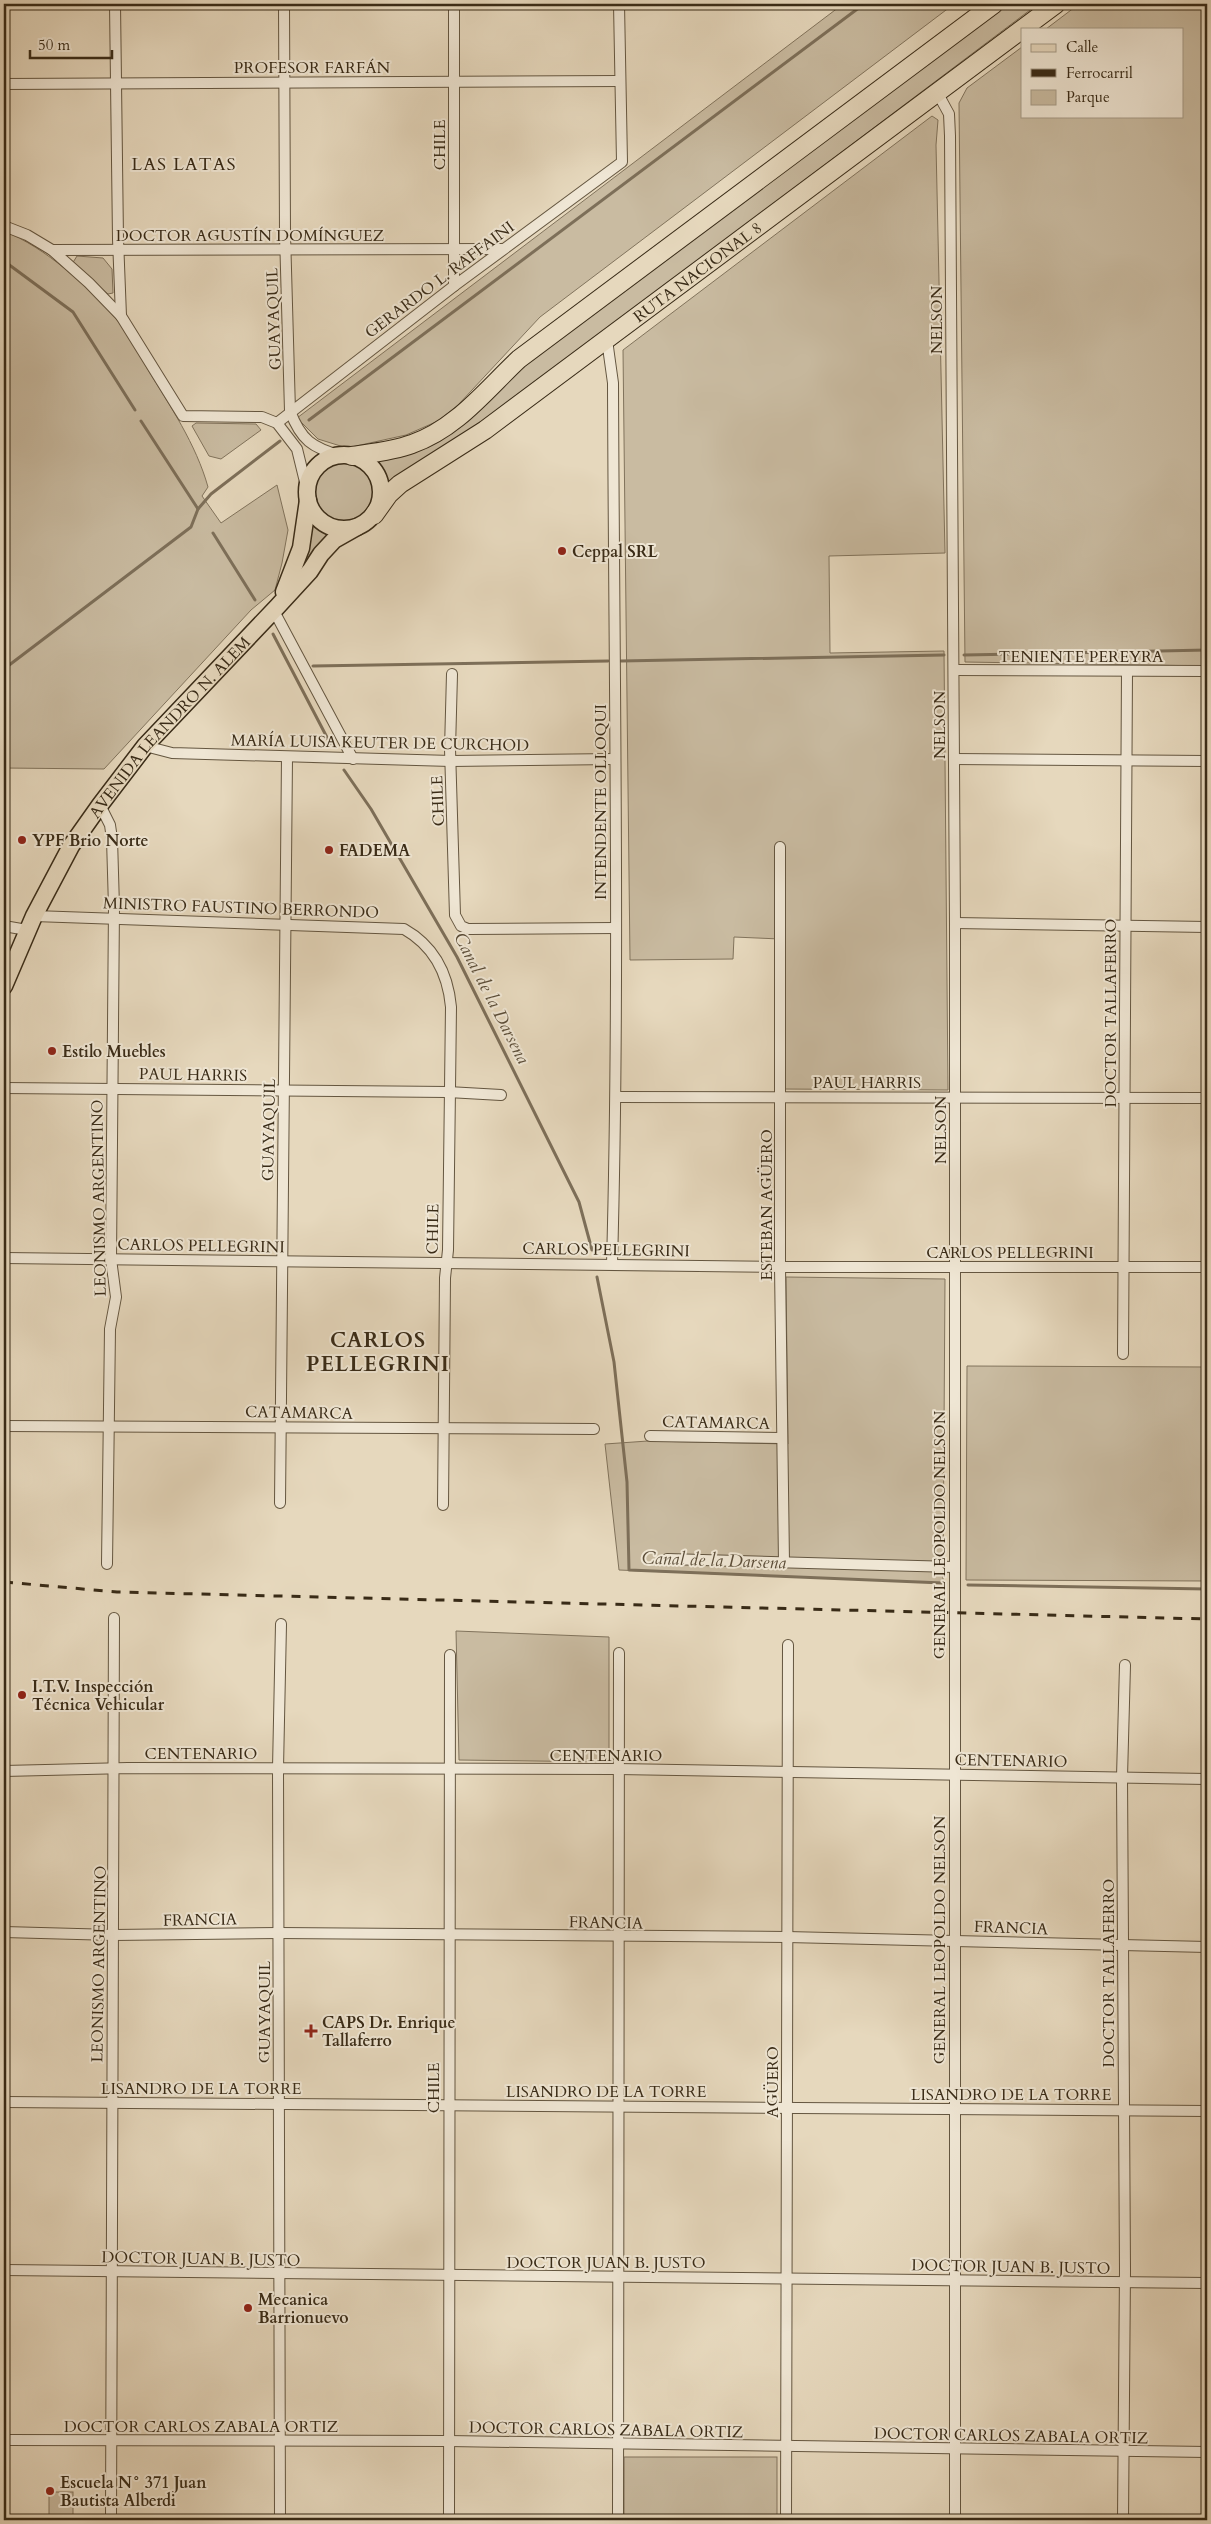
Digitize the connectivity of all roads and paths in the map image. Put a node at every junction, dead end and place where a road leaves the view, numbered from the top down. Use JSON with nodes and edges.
{"nodes":[{"id":1,"x":115,"y":4,"type":"edge"},
{"id":2,"x":284,"y":4,"type":"edge"},
{"id":3,"x":454,"y":4,"type":"edge"},
{"id":4,"x":619,"y":4,"type":"edge"},
{"id":5,"x":994,"y":4,"type":"edge"},
{"id":6,"x":1056,"y":4,"type":"edge"},
{"id":7,"x":1024,"y":28,"type":"edge"},
{"id":8,"x":1021,"y":30,"type":"edge"},
{"id":9,"x":620,"y":81,"type":"junction"},
{"id":10,"x":115,"y":82,"type":"junction"},
{"id":11,"x":284,"y":82,"type":"junction"},
{"id":12,"x":454,"y":82,"type":"junction"},
{"id":13,"x":4,"y":84,"type":"edge"},
{"id":14,"x":937,"y":92,"type":"junction"},
{"id":15,"x":4,"y":226,"type":"edge"},
{"id":16,"x":453,"y":249,"type":"junction"},
{"id":17,"x":503,"y":249,"type":"junction"},
{"id":18,"x":52,"y":250,"type":"junction"},
{"id":19,"x":118,"y":250,"type":"junction"},
{"id":20,"x":286,"y":250,"type":"junction"},
{"id":21,"x":454,"y":286,"type":"junction"},
{"id":22,"x":121,"y":316,"type":"junction"},
{"id":23,"x":607,"y":340,"type":"junction"},
{"id":24,"x":290,"y":411,"type":"junction"},
{"id":25,"x":277,"y":423,"type":"junction"},
{"id":26,"x":347,"y":456,"type":"junction"},
{"id":27,"x":308,"y":495,"type":"junction"},
{"id":28,"x":374,"y":515,"type":"junction"},
{"id":29,"x":357,"y":527,"type":"junction"},
{"id":30,"x":275,"y":609,"type":"junction"},
{"id":31,"x":954,"y":670,"type":"junction"},
{"id":32,"x":1128,"y":671,"type":"junction"},
{"id":33,"x":1207,"y":671,"type":"edge"},
{"id":34,"x":452,"y":674,"type":"dead end"},
{"id":35,"x":145,"y":746,"type":"junction"},
{"id":36,"x":287,"y":757,"type":"junction"},
{"id":37,"x":353,"y":759,"type":"junction"},
{"id":38,"x":615,"y":759,"type":"junction"},
{"id":39,"x":954,"y":759,"type":"junction"},
{"id":40,"x":1127,"y":760,"type":"junction"},
{"id":41,"x":450,"y":761,"type":"junction"},
{"id":42,"x":1207,"y":761,"type":"edge"},
{"id":43,"x":100,"y":804,"type":"junction"},
{"id":44,"x":780,"y":847,"type":"dead end"},
{"id":45,"x":114,"y":917,"type":"junction"},
{"id":46,"x":31,"y":923,"type":"junction"},
{"id":47,"x":285,"y":923,"type":"junction"},
{"id":48,"x":955,"y":923,"type":"junction"},
{"id":49,"x":4,"y":926,"type":"edge"},
{"id":50,"x":1126,"y":926,"type":"junction"},
{"id":51,"x":1207,"y":927,"type":"edge"},
{"id":52,"x":615,"y":928,"type":"junction"},
{"id":53,"x":435,"y":957,"type":"joint"},
{"id":54,"x":4,"y":986,"type":"edge"},
{"id":55,"x":4,"y":1088,"type":"edge"},
{"id":56,"x":112,"y":1088,"type":"junction"},
{"id":57,"x":283,"y":1090,"type":"junction"},
{"id":58,"x":448,"y":1092,"type":"junction"},
{"id":59,"x":501,"y":1095,"type":"dead end"},
{"id":60,"x":955,"y":1096,"type":"junction"},
{"id":61,"x":616,"y":1097,"type":"junction"},
{"id":62,"x":781,"y":1097,"type":"junction"},
{"id":63,"x":1124,"y":1097,"type":"junction"},
{"id":64,"x":1207,"y":1098,"type":"edge"},
{"id":65,"x":4,"y":1258,"type":"edge"},
{"id":66,"x":111,"y":1259,"type":"junction"},
{"id":67,"x":281,"y":1262,"type":"junction"},
{"id":68,"x":446,"y":1263,"type":"junction"},
{"id":69,"x":612,"y":1264,"type":"junction"},
{"id":70,"x":780,"y":1267,"type":"junction"},
{"id":71,"x":955,"y":1267,"type":"junction"},
{"id":72,"x":1123,"y":1267,"type":"junction"},
{"id":73,"x":1207,"y":1267,"type":"edge"},
{"id":74,"x":1123,"y":1354,"type":"dead end"},
{"id":75,"x":954,"y":1360,"type":"joint"},
{"id":76,"x":4,"y":1426,"type":"edge"},
{"id":77,"x":110,"y":1427,"type":"junction"},
{"id":78,"x":280,"y":1427,"type":"junction"},
{"id":79,"x":444,"y":1429,"type":"junction"},
{"id":80,"x":594,"y":1429,"type":"dead end"},
{"id":81,"x":650,"y":1436,"type":"dead end"},
{"id":82,"x":781,"y":1438,"type":"junction"},
{"id":83,"x":280,"y":1503,"type":"dead end"},
{"id":84,"x":443,"y":1505,"type":"dead end"},
{"id":85,"x":667,"y":1560,"type":"dead end"},
{"id":86,"x":784,"y":1563,"type":"junction"},
{"id":87,"x":107,"y":1564,"type":"dead end"},
{"id":88,"x":954,"y":1567,"type":"junction"},
{"id":89,"x":114,"y":1618,"type":"dead end"},
{"id":90,"x":281,"y":1624,"type":"dead end"},
{"id":91,"x":788,"y":1645,"type":"dead end"},
{"id":92,"x":619,"y":1653,"type":"dead end"},
{"id":93,"x":450,"y":1655,"type":"dead end"},
{"id":94,"x":1125,"y":1665,"type":"dead end"},
{"id":95,"x":114,"y":1768,"type":"junction"},
{"id":96,"x":278,"y":1768,"type":"junction"},
{"id":97,"x":618,"y":1769,"type":"junction"},
{"id":98,"x":448,"y":1770,"type":"junction"},
{"id":99,"x":4,"y":1771,"type":"edge"},
{"id":100,"x":788,"y":1773,"type":"junction"},
{"id":101,"x":953,"y":1774,"type":"junction"},
{"id":102,"x":1122,"y":1777,"type":"junction"},
{"id":103,"x":1207,"y":1779,"type":"edge"},
{"id":104,"x":4,"y":1932,"type":"edge"},
{"id":105,"x":279,"y":1933,"type":"junction"},
{"id":106,"x":448,"y":1934,"type":"junction"},
{"id":107,"x":114,"y":1935,"type":"junction"},
{"id":108,"x":787,"y":1937,"type":"junction"},
{"id":109,"x":619,"y":1938,"type":"junction"},
{"id":110,"x":954,"y":1941,"type":"junction"},
{"id":111,"x":1123,"y":1946,"type":"junction"},
{"id":112,"x":1207,"y":1947,"type":"edge"},
{"id":113,"x":4,"y":2102,"type":"edge"},
{"id":114,"x":111,"y":2103,"type":"junction"},
{"id":115,"x":280,"y":2104,"type":"junction"},
{"id":116,"x":448,"y":2105,"type":"junction"},
{"id":117,"x":620,"y":2106,"type":"junction"},
{"id":118,"x":786,"y":2108,"type":"junction"},
{"id":119,"x":955,"y":2109,"type":"junction"},
{"id":120,"x":1124,"y":2110,"type":"junction"},
{"id":121,"x":1207,"y":2111,"type":"edge"},
{"id":122,"x":4,"y":2270,"type":"edge"},
{"id":123,"x":111,"y":2271,"type":"junction"},
{"id":124,"x":280,"y":2275,"type":"junction"},
{"id":125,"x":448,"y":2276,"type":"junction"},
{"id":126,"x":617,"y":2276,"type":"junction"},
{"id":127,"x":788,"y":2278,"type":"junction"},
{"id":128,"x":955,"y":2281,"type":"junction"},
{"id":129,"x":1125,"y":2282,"type":"junction"},
{"id":130,"x":1207,"y":2284,"type":"edge"},
{"id":131,"x":4,"y":2440,"type":"edge"},
{"id":132,"x":111,"y":2441,"type":"junction"},
{"id":133,"x":281,"y":2441,"type":"junction"},
{"id":134,"x":449,"y":2441,"type":"junction"},
{"id":135,"x":618,"y":2445,"type":"junction"},
{"id":136,"x":788,"y":2446,"type":"junction"},
{"id":137,"x":955,"y":2450,"type":"junction"},
{"id":138,"x":1123,"y":2452,"type":"junction"},
{"id":139,"x":1207,"y":2452,"type":"edge"},
{"id":140,"x":111,"y":2520,"type":"edge"},
{"id":141,"x":280,"y":2520,"type":"edge"},
{"id":142,"x":449,"y":2520,"type":"edge"},
{"id":143,"x":618,"y":2520,"type":"edge"},
{"id":144,"x":786,"y":2520,"type":"edge"},
{"id":145,"x":955,"y":2520,"type":"edge"},
{"id":146,"x":1123,"y":2520,"type":"edge"}],
"edges":[{"from":1,"to":10,"type":"street"},
{"from":2,"to":11,"type":"street","name":"GUAYAQUIL"},
{"from":3,"to":12,"type":"street","name":"CHILE"},
{"from":4,"to":9,"type":"street"},
{"from":5,"to":26,"type":"highway"},
{"from":6,"to":7,"type":"highway","name":"RUTA NACIONAL 8"},
{"from":8,"to":14,"type":"highway","name":"RUTA NACIONAL 8"},
{"from":9,"to":12,"type":"street","name":"PROFESOR FARFÁN"},
{"from":9,"to":17,"type":"street","name":"GERARDO L. RAFFAINI"},
{"from":10,"to":11,"type":"street","name":"PROFESOR FARFÁN"},
{"from":10,"to":13,"type":"street","name":"PROFESOR FARFÁN"},
{"from":10,"to":19,"type":"street"},
{"from":11,"to":12,"type":"street","name":"PROFESOR FARFÁN"},
{"from":11,"to":20,"type":"street","name":"GUAYAQUIL"},
{"from":12,"to":16,"type":"street","name":"CHILE"},
{"from":14,"to":23,"type":"highway","name":"RUTA NACIONAL 8"},
{"from":14,"to":31,"type":"street","name":"NELSON"},
{"from":15,"to":18,"type":"street"},
{"from":16,"to":17,"type":"street","name":"DOCTOR AGUSTÍN DOMÍNGUEZ"},
{"from":16,"to":20,"type":"street","name":"DOCTOR AGUSTÍN DOMÍNGUEZ"},
{"from":16,"to":21,"type":"street","name":"CHILE"},
{"from":17,"to":21,"type":"street","name":"GERARDO L. RAFFAINI"},
{"from":18,"to":19,"type":"street","name":"DOCTOR AGUSTÍN DOMÍNGUEZ"},
{"from":18,"to":22,"type":"street"},
{"from":19,"to":20,"type":"street","name":"DOCTOR AGUSTÍN DOMÍNGUEZ"},
{"from":19,"to":22,"type":"street"},
{"from":20,"to":24,"type":"street","name":"GUAYAQUIL"},
{"from":21,"to":24,"type":"street","name":"GERARDO L. RAFFAINI"},
{"from":22,"to":25,"type":"street"},
{"from":23,"to":28,"type":"highway","name":"RUTA NACIONAL 8"},
{"from":23,"to":38,"type":"street","name":"INTENDENTE OLLOQUI"},
{"from":24,"to":25,"type":"street","name":"GERARDO L. RAFFAINI"},
{"from":24,"to":26,"type":"street","name":"GUAYAQUIL"},
{"from":25,"to":27,"type":"street"},
{"from":26,"to":27,"type":"main road"},
{"from":26,"to":28,"type":"main road"},
{"from":27,"to":29,"type":"main road"},
{"from":27,"to":30,"type":"main road","name":"AVENIDA LEANDRO N. ALEM"},
{"from":28,"to":29,"type":"main road"},
{"from":29,"to":30,"type":"main road","name":"AVENIDA LEANDRO N. ALEM"},
{"from":30,"to":35,"type":"main road","name":"AVENIDA LEANDRO N. ALEM"},
{"from":30,"to":37,"type":"street"},
{"from":31,"to":32,"type":"street","name":"TENIENTE PEREYRA"},
{"from":31,"to":39,"type":"street","name":"NELSON"},
{"from":32,"to":33,"type":"street","name":"TENIENTE PEREYRA"},
{"from":32,"to":40,"type":"street","name":"DOCTOR TALLAFERRO"},
{"from":34,"to":41,"type":"street","name":"CHILE"},
{"from":35,"to":36,"type":"street","name":"MARÍA LUISA KEUTER DE CURCHOD"},
{"from":35,"to":43,"type":"main road","name":"AVENIDA LEANDRO N. ALEM"},
{"from":36,"to":37,"type":"street","name":"MARÍA LUISA KEUTER DE CURCHOD"},
{"from":36,"to":47,"type":"street","name":"GUAYAQUIL"},
{"from":37,"to":41,"type":"street","name":"MARÍA LUISA KEUTER DE CURCHOD"},
{"from":38,"to":41,"type":"street","name":"MARÍA LUISA KEUTER DE CURCHOD"},
{"from":38,"to":52,"type":"street","name":"INTENDENTE OLLOQUI"},
{"from":39,"to":40,"type":"street"},
{"from":39,"to":48,"type":"street","name":"NELSON"},
{"from":40,"to":42,"type":"street"},
{"from":40,"to":50,"type":"street","name":"DOCTOR TALLAFERRO"},
{"from":41,"to":52,"type":"street","name":"CHILE"},
{"from":43,"to":45,"type":"street","name":"LEONISMO ARGENTINO"},
{"from":43,"to":46,"type":"main road","name":"AVENIDA LEANDRO N. ALEM"},
{"from":44,"to":62,"type":"street","name":"ESTEBAN AGÜERO"},
{"from":45,"to":46,"type":"street","name":"MINISTRO FAUSTINO BERRONDO"},
{"from":45,"to":47,"type":"street","name":"MINISTRO FAUSTINO BERRONDO"},
{"from":45,"to":56,"type":"street","name":"LEONISMO ARGENTINO"},
{"from":46,"to":49,"type":"street","name":"MINISTRO FAUSTINO BERRONDO"},
{"from":46,"to":54,"type":"main road","name":"AVENIDA LEANDRO N. ALEM"},
{"from":47,"to":53,"type":"street","name":"MINISTRO FAUSTINO BERRONDO"},
{"from":47,"to":57,"type":"street","name":"GUAYAQUIL"},
{"from":48,"to":50,"type":"street"},
{"from":48,"to":60,"type":"street","name":"NELSON"},
{"from":50,"to":51,"type":"street"},
{"from":50,"to":63,"type":"street","name":"DOCTOR TALLAFERRO"},
{"from":52,"to":61,"type":"street","name":"INTENDENTE OLLOQUI"},
{"from":53,"to":58,"type":"street","name":"CHILE"},
{"from":55,"to":56,"type":"street","name":"PAUL HARRIS"},
{"from":56,"to":57,"type":"street","name":"PAUL HARRIS"},
{"from":56,"to":66,"type":"street","name":"LEONISMO ARGENTINO"},
{"from":57,"to":58,"type":"street","name":"PAUL HARRIS"},
{"from":57,"to":67,"type":"street","name":"GUAYAQUIL"},
{"from":58,"to":59,"type":"street","name":"PAUL HARRIS"},
{"from":58,"to":68,"type":"street","name":"CHILE"},
{"from":60,"to":62,"type":"street","name":"PAUL HARRIS"},
{"from":60,"to":63,"type":"street","name":"PAUL HARRIS"},
{"from":60,"to":71,"type":"street","name":"NELSON"},
{"from":61,"to":62,"type":"street","name":"PAUL HARRIS"},
{"from":61,"to":69,"type":"street","name":"INTENDENTE OLLOQUI"},
{"from":62,"to":70,"type":"street","name":"ESTEBAN AGÜERO"},
{"from":63,"to":64,"type":"street","name":"PAUL HARRIS"},
{"from":63,"to":72,"type":"street","name":"DOCTOR TALLAFERRO"},
{"from":65,"to":66,"type":"street","name":"CARLOS PELLEGRINI"},
{"from":66,"to":67,"type":"street","name":"CARLOS PELLEGRINI"},
{"from":66,"to":77,"type":"street","name":"LEONISMO ARGENTINO"},
{"from":67,"to":68,"type":"street","name":"CARLOS PELLEGRINI"},
{"from":67,"to":78,"type":"street","name":"GUAYAQUIL"},
{"from":68,"to":69,"type":"street","name":"CARLOS PELLEGRINI"},
{"from":68,"to":79,"type":"street","name":"CHILE"},
{"from":69,"to":70,"type":"street","name":"CARLOS PELLEGRINI"},
{"from":70,"to":71,"type":"street","name":"CARLOS PELLEGRINI"},
{"from":70,"to":82,"type":"street","name":"ESTEBAN AGÜERO"},
{"from":71,"to":72,"type":"street","name":"CARLOS PELLEGRINI"},
{"from":71,"to":75,"type":"street","name":"NELSON"},
{"from":72,"to":73,"type":"street","name":"CARLOS PELLEGRINI"},
{"from":72,"to":74,"type":"street","name":"DOCTOR TALLAFERRO"},
{"from":75,"to":88,"type":"street","name":"GENERAL LEOPOLDO NELSON"},
{"from":76,"to":77,"type":"street","name":"CATAMARCA"},
{"from":77,"to":78,"type":"street","name":"CATAMARCA"},
{"from":77,"to":87,"type":"street","name":"LEONISMO ARGENTINO"},
{"from":78,"to":79,"type":"street","name":"CATAMARCA"},
{"from":78,"to":83,"type":"street","name":"GUAYAQUIL"},
{"from":79,"to":80,"type":"street","name":"CATAMARCA"},
{"from":79,"to":84,"type":"street","name":"CHILE"},
{"from":81,"to":82,"type":"street","name":"CATAMARCA"},
{"from":82,"to":86,"type":"street","name":"ESTEBAN AGÜERO"},
{"from":85,"to":86,"type":"street"},
{"from":86,"to":88,"type":"street"},
{"from":88,"to":101,"type":"street","name":"GENERAL LEOPOLDO NELSON"},
{"from":89,"to":95,"type":"street","name":"LEONISMO ARGENTINO"},
{"from":90,"to":96,"type":"street","name":"GUAYAQUIL"},
{"from":91,"to":100,"type":"street","name":"AGÜERO"},
{"from":92,"to":97,"type":"street"},
{"from":93,"to":98,"type":"street","name":"CHILE"},
{"from":94,"to":102,"type":"street","name":"DOCTOR TALLAFERRO"},
{"from":95,"to":96,"type":"street","name":"CENTENARIO"},
{"from":95,"to":99,"type":"street","name":"CENTENARIO"},
{"from":95,"to":107,"type":"street","name":"LEONISMO ARGENTINO"},
{"from":96,"to":98,"type":"street","name":"CENTENARIO"},
{"from":96,"to":105,"type":"street","name":"GUAYAQUIL"},
{"from":97,"to":98,"type":"street","name":"CENTENARIO"},
{"from":97,"to":100,"type":"street","name":"CENTENARIO"},
{"from":97,"to":109,"type":"street"},
{"from":98,"to":106,"type":"street","name":"CHILE"},
{"from":100,"to":101,"type":"street","name":"CENTENARIO"},
{"from":100,"to":108,"type":"street","name":"AGÜERO"},
{"from":101,"to":102,"type":"street","name":"CENTENARIO"},
{"from":101,"to":110,"type":"street","name":"GENERAL LEOPOLDO NELSON"},
{"from":102,"to":103,"type":"street","name":"CENTENARIO"},
{"from":102,"to":111,"type":"street","name":"DOCTOR TALLAFERRO"},
{"from":104,"to":107,"type":"street","name":"FRANCIA"},
{"from":105,"to":106,"type":"street","name":"FRANCIA"},
{"from":105,"to":107,"type":"street","name":"FRANCIA"},
{"from":105,"to":115,"type":"street","name":"GUAYAQUIL"},
{"from":106,"to":109,"type":"street","name":"FRANCIA"},
{"from":106,"to":116,"type":"street","name":"CHILE"},
{"from":107,"to":114,"type":"street","name":"LEONISMO ARGENTINO"},
{"from":108,"to":109,"type":"street","name":"FRANCIA"},
{"from":108,"to":110,"type":"street","name":"FRANCIA"},
{"from":108,"to":118,"type":"street","name":"AGÜERO"},
{"from":109,"to":117,"type":"street"},
{"from":110,"to":111,"type":"street","name":"FRANCIA"},
{"from":110,"to":119,"type":"street","name":"GENERAL LEOPOLDO NELSON"},
{"from":111,"to":112,"type":"street","name":"FRANCIA"},
{"from":111,"to":120,"type":"street","name":"DOCTOR TALLAFERRO"},
{"from":113,"to":114,"type":"street","name":"LISANDRO DE LA TORRE"},
{"from":114,"to":115,"type":"street","name":"LISANDRO DE LA TORRE"},
{"from":114,"to":123,"type":"street","name":"LEONISMO ARGENTINO"},
{"from":115,"to":116,"type":"street","name":"LISANDRO DE LA TORRE"},
{"from":115,"to":124,"type":"street","name":"GUAYAQUIL"},
{"from":116,"to":117,"type":"street","name":"LISANDRO DE LA TORRE"},
{"from":116,"to":125,"type":"street","name":"CHILE"},
{"from":117,"to":118,"type":"street","name":"LISANDRO DE LA TORRE"},
{"from":117,"to":126,"type":"street"},
{"from":118,"to":119,"type":"street","name":"LISANDRO DE LA TORRE"},
{"from":118,"to":127,"type":"street","name":"AGÜERO"},
{"from":119,"to":120,"type":"street","name":"LISANDRO DE LA TORRE"},
{"from":119,"to":128,"type":"street","name":"GENERAL LEOPOLDO NELSON"},
{"from":120,"to":121,"type":"street","name":"LISANDRO DE LA TORRE"},
{"from":120,"to":129,"type":"street","name":"DOCTOR TALLAFERRO"},
{"from":122,"to":123,"type":"street","name":"DOCTOR JUAN B. JUSTO"},
{"from":123,"to":124,"type":"street","name":"DOCTOR JUAN B. JUSTO"},
{"from":123,"to":132,"type":"street","name":"LEONISMO ARGENTINO"},
{"from":124,"to":125,"type":"street","name":"DOCTOR JUAN B. JUSTO"},
{"from":124,"to":133,"type":"street","name":"GUAYAQUIL"},
{"from":125,"to":126,"type":"street","name":"DOCTOR JUAN B. JUSTO"},
{"from":125,"to":134,"type":"street","name":"CHILE"},
{"from":126,"to":127,"type":"street","name":"DOCTOR JUAN B. JUSTO"},
{"from":126,"to":135,"type":"street"},
{"from":127,"to":128,"type":"street","name":"DOCTOR JUAN B. JUSTO"},
{"from":127,"to":136,"type":"street","name":"AGÜERO"},
{"from":128,"to":129,"type":"street","name":"DOCTOR JUAN B. JUSTO"},
{"from":128,"to":137,"type":"street","name":"GENERAL LEOPOLDO NELSON"},
{"from":129,"to":130,"type":"street","name":"DOCTOR JUAN B. JUSTO"},
{"from":129,"to":138,"type":"street","name":"DOCTOR TALLAFERRO"},
{"from":131,"to":132,"type":"street","name":"DOCTOR CARLOS ZABALA ORTIZ"},
{"from":132,"to":133,"type":"street","name":"DOCTOR CARLOS ZABALA ORTIZ"},
{"from":132,"to":140,"type":"street","name":"LEONISMO ARGENTINO"},
{"from":133,"to":134,"type":"street","name":"DOCTOR CARLOS ZABALA ORTIZ"},
{"from":133,"to":141,"type":"street","name":"GUAYAQUIL"},
{"from":134,"to":135,"type":"street","name":"DOCTOR CARLOS ZABALA ORTIZ"},
{"from":134,"to":142,"type":"street","name":"CHILE"},
{"from":135,"to":136,"type":"street","name":"DOCTOR CARLOS ZABALA ORTIZ"},
{"from":135,"to":143,"type":"street"},
{"from":136,"to":137,"type":"street","name":"DOCTOR CARLOS ZABALA ORTIZ"},
{"from":136,"to":144,"type":"street","name":"AGÜERO"},
{"from":137,"to":138,"type":"street","name":"DOCTOR CARLOS ZABALA ORTIZ"},
{"from":137,"to":145,"type":"street","name":"GENERAL LEOPOLDO NELSON"},
{"from":138,"to":139,"type":"street","name":"DOCTOR CARLOS ZABALA ORTIZ"},
{"from":138,"to":146,"type":"street","name":"DOCTOR TALLAFERRO"}]}
